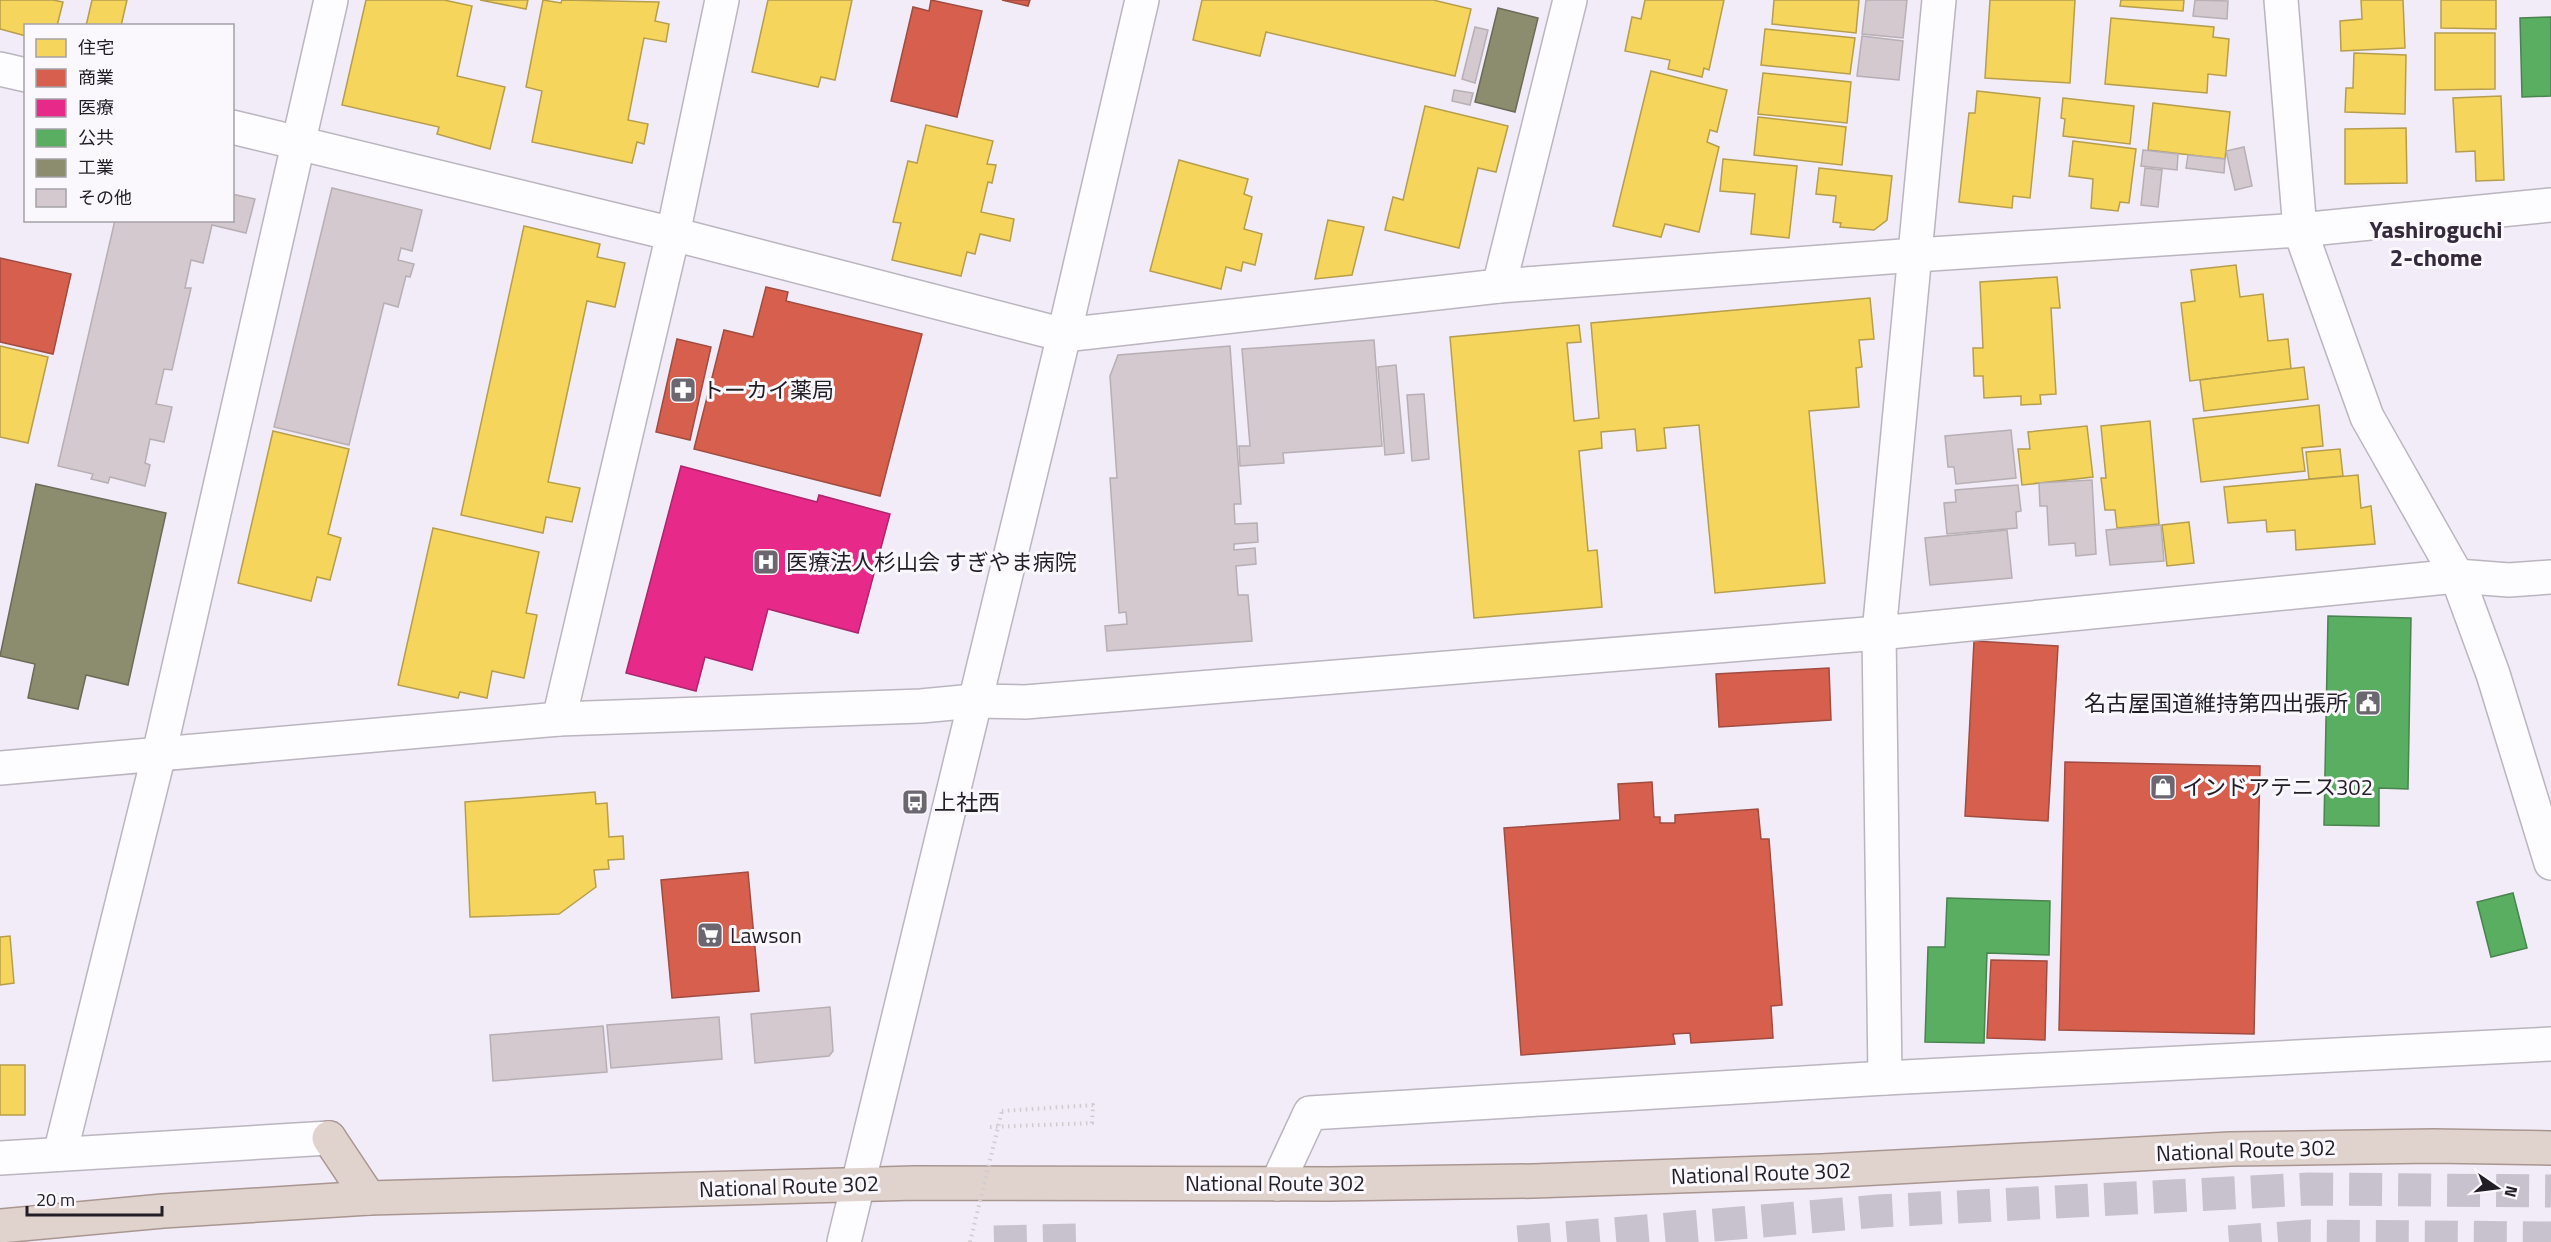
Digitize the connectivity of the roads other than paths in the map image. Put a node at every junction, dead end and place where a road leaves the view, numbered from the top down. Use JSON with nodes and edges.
{"nodes":[{"id":1,"x":331,"y":0,"type":"edge"},
{"id":2,"x":722,"y":0,"type":"edge"},
{"id":3,"x":1142,"y":0,"type":"edge"},
{"id":4,"x":1570,"y":0,"type":"edge"},
{"id":5,"x":1939,"y":0,"type":"edge"},
{"id":6,"x":2281,"y":0,"type":"edge"},
{"id":7,"x":0,"y":69,"type":"edge"},
{"id":8,"x":24,"y":75,"type":"edge"},
{"id":9,"x":234,"y":127,"type":"edge"},
{"id":10,"x":299,"y":143,"type":"junction"},
{"id":11,"x":2551,"y":205,"type":"edge"},
{"id":12,"x":2300,"y":230,"type":"junction"},
{"id":13,"x":673,"y":234,"type":"junction"},
{"id":14,"x":1916,"y":255,"type":"junction"},
{"id":15,"x":1499,"y":286,"type":"junction"},
{"id":16,"x":1064,"y":335,"type":"junction"},
{"id":17,"x":2457,"y":576,"type":"junction"},
{"id":18,"x":2551,"y":577,"type":"edge"},
{"id":19,"x":1879,"y":633,"type":"junction"},
{"id":20,"x":975,"y":701,"type":"junction"},
{"id":21,"x":559,"y":719,"type":"junction"},
{"id":22,"x":159,"y":754,"type":"junction"},
{"id":23,"x":0,"y":768,"type":"edge"},
{"id":24,"x":2551,"y":863,"type":"edge"},
{"id":25,"x":2551,"y":1044,"type":"edge"},
{"id":26,"x":1886,"y":1078,"type":"junction"},
{"id":27,"x":329,"y":1138,"type":"joint"},
{"id":28,"x":2551,"y":1148,"type":"edge"},
{"id":29,"x":60,"y":1154,"type":"junction"},
{"id":30,"x":0,"y":1158,"type":"edge"},
{"id":31,"x":858,"y":1184,"type":"junction"},
{"id":32,"x":1277,"y":1184,"type":"junction"},
{"id":33,"x":369,"y":1198,"type":"junction"},
{"id":34,"x":0,"y":1226,"type":"edge"},
{"id":35,"x":844,"y":1242,"type":"edge"}],
"edges":[{"from":1,"to":10,"type":"street"},
{"from":2,"to":13,"type":"street"},
{"from":3,"to":16,"type":"street"},
{"from":4,"to":15,"type":"street"},
{"from":5,"to":14,"type":"street"},
{"from":6,"to":12,"type":"street"},
{"from":7,"to":8,"type":"street"},
{"from":9,"to":10,"type":"street"},
{"from":10,"to":13,"type":"street"},
{"from":10,"to":22,"type":"street"},
{"from":11,"to":12,"type":"street"},
{"from":12,"to":14,"type":"street"},
{"from":12,"to":17,"type":"street"},
{"from":13,"to":16,"type":"street"},
{"from":13,"to":21,"type":"street"},
{"from":14,"to":15,"type":"street"},
{"from":14,"to":19,"type":"street"},
{"from":15,"to":16,"type":"street"},
{"from":16,"to":20,"type":"street"},
{"from":17,"to":18,"type":"street"},
{"from":17,"to":19,"type":"street"},
{"from":17,"to":24,"type":"street"},
{"from":19,"to":20,"type":"street"},
{"from":19,"to":26,"type":"street"},
{"from":20,"to":21,"type":"street"},
{"from":20,"to":31,"type":"street"},
{"from":21,"to":22,"type":"street"},
{"from":22,"to":23,"type":"street"},
{"from":22,"to":29,"type":"street"},
{"from":25,"to":26,"type":"street"},
{"from":26,"to":32,"type":"street"},
{"from":27,"to":29,"type":"street"},
{"from":27,"to":33,"type":"highway"},
{"from":28,"to":32,"type":"highway","name":"National Route 302"},
{"from":29,"to":30,"type":"street"},
{"from":31,"to":32,"type":"highway","name":"National Route 302"},
{"from":31,"to":33,"type":"highway","name":"National Route 302"},
{"from":31,"to":35,"type":"street"},
{"from":33,"to":34,"type":"highway","name":"National Route 302"}]}
